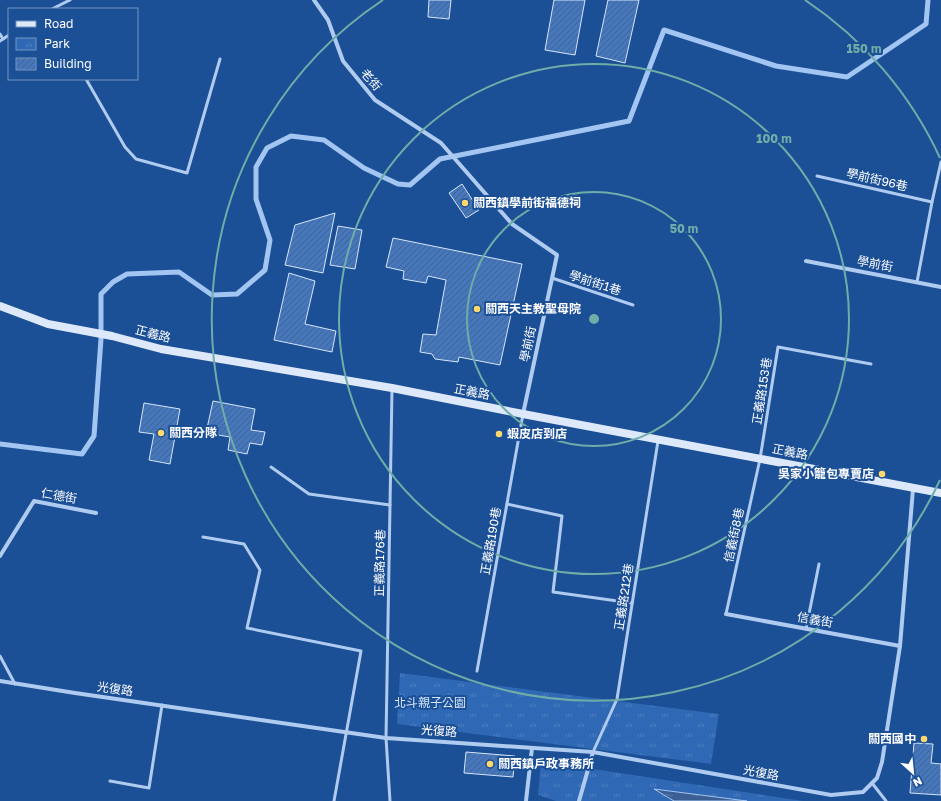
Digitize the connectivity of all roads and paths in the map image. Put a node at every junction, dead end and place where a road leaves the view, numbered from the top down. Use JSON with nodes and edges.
{"nodes":[{"id":1,"x":70,"y":0,"type":"edge"},
{"id":2,"x":314,"y":0,"type":"edge"},
{"id":3,"x":54,"y":8,"type":"edge"},
{"id":4,"x":0,"y":34,"type":"edge"},
{"id":5,"x":1,"y":40,"type":"edge"},
{"id":6,"x":220,"y":59,"type":"dead end"},
{"id":7,"x":87,"y":80,"type":"edge"},
{"id":8,"x":941,"y":162,"type":"edge"},
{"id":9,"x":817,"y":176,"type":"dead end"},
{"id":10,"x":932,"y":202,"type":"junction"},
{"id":11,"x":556,"y":255,"type":"joint"},
{"id":12,"x":806,"y":261,"type":"dead end"},
{"id":13,"x":552,"y":278,"type":"junction"},
{"id":14,"x":917,"y":282,"type":"junction"},
{"id":15,"x":941,"y":287,"type":"edge"},
{"id":16,"x":633,"y":304,"type":"dead end"},
{"id":17,"x":0,"y":306,"type":"edge"},
{"id":18,"x":871,"y":364,"type":"dead end"},
{"id":19,"x":392,"y":388,"type":"junction"},
{"id":20,"x":523,"y":414,"type":"junction"},
{"id":21,"x":658,"y":439,"type":"junction"},
{"id":22,"x":760,"y":459,"type":"junction"},
{"id":23,"x":271,"y":467,"type":"dead end"},
{"id":24,"x":913,"y":488,"type":"junction"},
{"id":25,"x":941,"y":493,"type":"edge"},
{"id":26,"x":507,"y":504,"type":"junction"},
{"id":27,"x":390,"y":505,"type":"junction"},
{"id":28,"x":96,"y":513,"type":"dead end"},
{"id":29,"x":203,"y":537,"type":"dead end"},
{"id":30,"x":0,"y":556,"type":"edge"},
{"id":31,"x":819,"y":564,"type":"dead end"},
{"id":32,"x":632,"y":603,"type":"junction"},
{"id":33,"x":726,"y":614,"type":"joint"},
{"id":34,"x":806,"y":629,"type":"junction"},
{"id":35,"x":900,"y":646,"type":"junction"},
{"id":36,"x":0,"y":656,"type":"edge"},
{"id":37,"x":477,"y":671,"type":"dead end"},
{"id":38,"x":0,"y":681,"type":"edge"},
{"id":39,"x":15,"y":684,"type":"junction"},
{"id":40,"x":162,"y":705,"type":"junction"},
{"id":41,"x":346,"y":732,"type":"junction"},
{"id":42,"x":386,"y":738,"type":"junction"},
{"id":43,"x":532,"y":748,"type":"junction"},
{"id":44,"x":593,"y":752,"type":"junction"},
{"id":45,"x":110,"y":781,"type":"dead end"},
{"id":46,"x":872,"y":783,"type":"junction"},
{"id":47,"x":334,"y":801,"type":"edge"},
{"id":48,"x":390,"y":801,"type":"edge"},
{"id":49,"x":526,"y":801,"type":"edge"},
{"id":50,"x":579,"y":801,"type":"edge"},
{"id":51,"x":886,"y":801,"type":"edge"}],
"edges":[{"from":1,"to":3,"type":"lane"},
{"from":2,"to":11,"type":"street","name":"老街"},
{"from":4,"to":5,"type":"lane"},
{"from":6,"to":7,"type":"lane"},
{"from":8,"to":10,"type":"lane"},
{"from":9,"to":10,"type":"lane","name":"學前街96巷"},
{"from":10,"to":14,"type":"lane"},
{"from":11,"to":13,"type":"street","name":"學前街"},
{"from":12,"to":14,"type":"street","name":"學前街"},
{"from":13,"to":16,"type":"lane","name":"學前街1巷"},
{"from":13,"to":20,"type":"street","name":"學前街"},
{"from":14,"to":15,"type":"street","name":"學前街"},
{"from":17,"to":19,"type":"main road","name":"正義路"},
{"from":18,"to":22,"type":"lane","name":"正義路153巷"},
{"from":19,"to":20,"type":"main road","name":"正義路"},
{"from":19,"to":27,"type":"lane","name":"正義路176巷"},
{"from":20,"to":21,"type":"main road","name":"正義路"},
{"from":20,"to":26,"type":"lane","name":"正義路190巷"},
{"from":21,"to":22,"type":"main road","name":"正義路"},
{"from":21,"to":32,"type":"lane","name":"正義路212巷"},
{"from":22,"to":24,"type":"main road","name":"正義路"},
{"from":22,"to":33,"type":"lane","name":"信義街8巷"},
{"from":23,"to":27,"type":"lane"},
{"from":24,"to":25,"type":"main road","name":"正義路"},
{"from":24,"to":35,"type":"street"},
{"from":26,"to":32,"type":"lane"},
{"from":26,"to":37,"type":"lane","name":"正義路190巷"},
{"from":27,"to":42,"type":"lane","name":"正義路176巷"},
{"from":28,"to":30,"type":"street","name":"仁德街"},
{"from":29,"to":41,"type":"lane"},
{"from":31,"to":34,"type":"lane"},
{"from":32,"to":44,"type":"lane","name":"正義路212巷"},
{"from":33,"to":34,"type":"street","name":"信義街"},
{"from":34,"to":35,"type":"street","name":"信義街"},
{"from":35,"to":46,"type":"street"},
{"from":36,"to":39,"type":"lane"},
{"from":38,"to":39,"type":"street","name":"光復路"},
{"from":39,"to":40,"type":"street","name":"光復路"},
{"from":40,"to":41,"type":"street","name":"光復路"},
{"from":40,"to":45,"type":"lane"},
{"from":41,"to":42,"type":"street","name":"光復路"},
{"from":41,"to":47,"type":"lane"},
{"from":42,"to":43,"type":"street","name":"光復路"},
{"from":42,"to":48,"type":"lane","name":"正義路176巷"},
{"from":43,"to":44,"type":"street","name":"光復路"},
{"from":43,"to":49,"type":"street"},
{"from":44,"to":46,"type":"street","name":"光復路"},
{"from":44,"to":50,"type":"street"},
{"from":46,"to":51,"type":"lane"}]}
